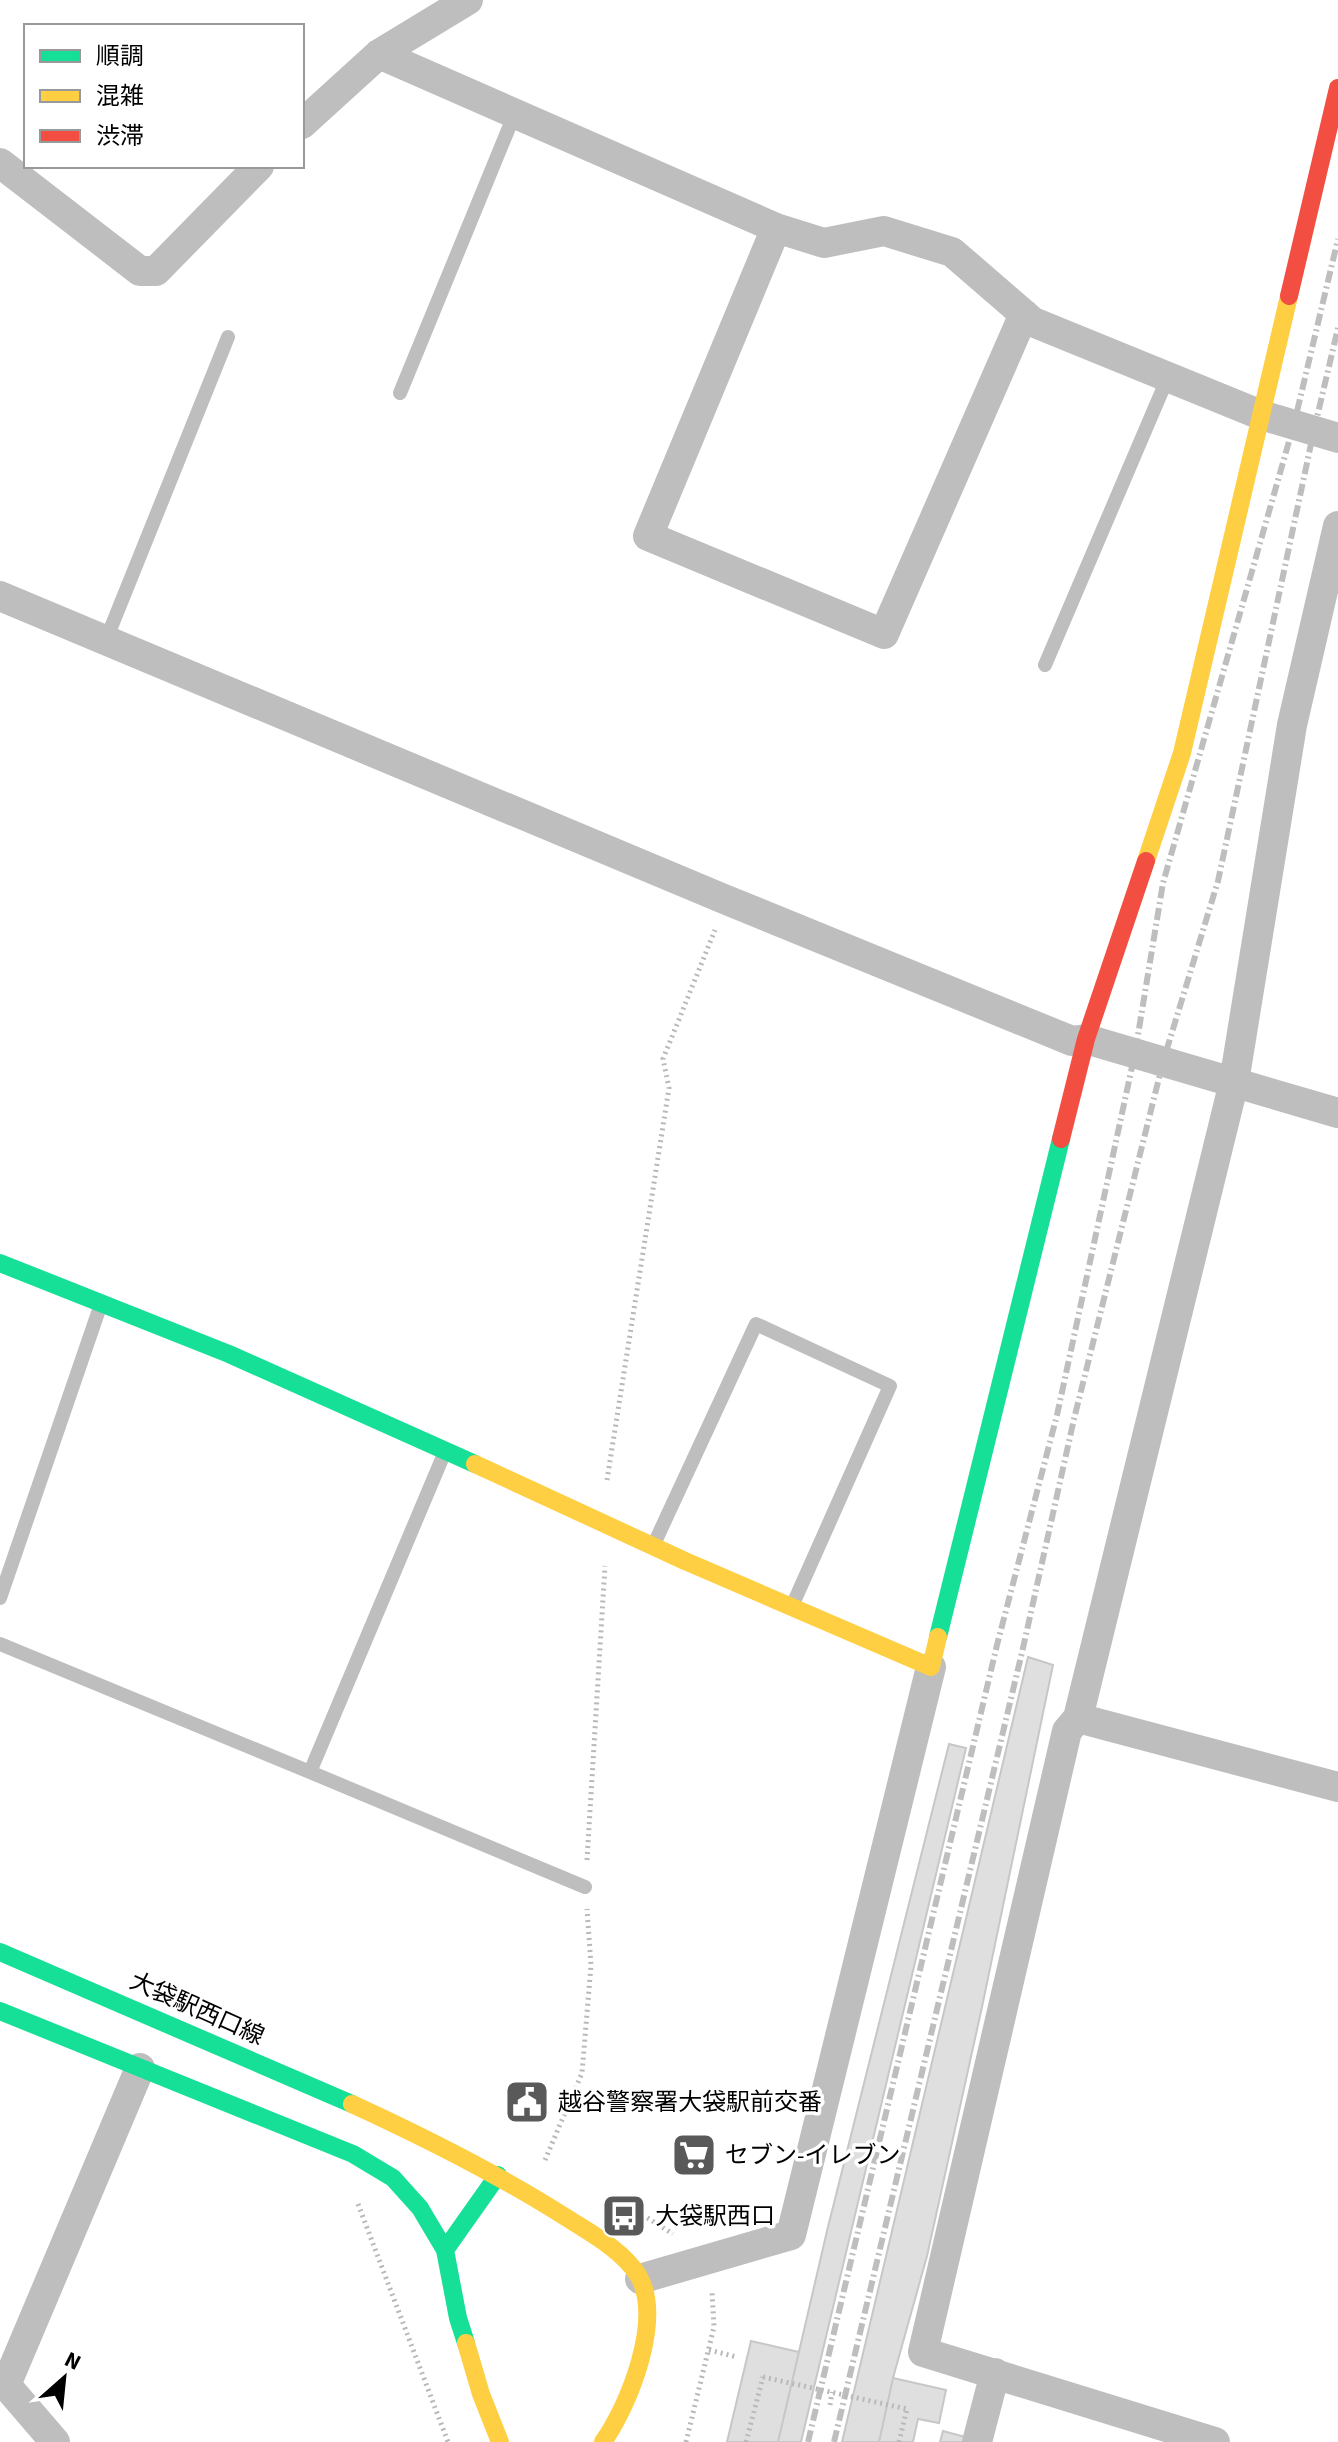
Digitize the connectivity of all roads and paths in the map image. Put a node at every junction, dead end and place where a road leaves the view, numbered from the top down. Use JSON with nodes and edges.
{"nodes":[{"id":1,"x":468,"y":0,"type":"edge"},
{"id":2,"x":379,"y":54,"type":"junction"},
{"id":3,"x":1338,"y":88,"type":"edge"},
{"id":4,"x":515,"y":113,"type":"junction"},
{"id":5,"x":304,"y":122,"type":"edge"},
{"id":6,"x":0,"y":163,"type":"edge"},
{"id":7,"x":257,"y":168,"type":"edge"},
{"id":8,"x":776,"y":228,"type":"junction"},
{"id":9,"x":1024,"y":314,"type":"junction"},
{"id":10,"x":228,"y":337,"type":"dead end"},
{"id":11,"x":1168,"y":377,"type":"junction"},
{"id":12,"x":400,"y":393,"type":"dead end"},
{"id":13,"x":1261,"y":415,"type":"junction"},
{"id":14,"x":1338,"y":438,"type":"edge"},
{"id":15,"x":1338,"y":526,"type":"edge"},
{"id":16,"x":0,"y":596,"type":"edge"},
{"id":17,"x":106,"y":640,"type":"junction"},
{"id":18,"x":1045,"y":665,"type":"dead end"},
{"id":19,"x":724,"y":899,"type":"junction"},
{"id":20,"x":1086,"y":1039,"type":"junction"},
{"id":21,"x":1234,"y":1082,"type":"junction"},
{"id":22,"x":1338,"y":1113,"type":"edge"},
{"id":23,"x":0,"y":1263,"type":"edge"},
{"id":24,"x":102,"y":1300,"type":"junction"},
{"id":25,"x":446,"y":1450,"type":"junction"},
{"id":26,"x":607,"y":1526,"type":"junction"},
{"id":27,"x":653,"y":1546,"type":"junction"},
{"id":28,"x":0,"y":1598,"type":"edge"},
{"id":29,"x":792,"y":1606,"type":"junction"},
{"id":30,"x":0,"y":1644,"type":"edge"},
{"id":31,"x":931,"y":1667,"type":"junction"},
{"id":32,"x":1078,"y":1718,"type":"junction"},
{"id":33,"x":310,"y":1772,"type":"junction"},
{"id":34,"x":1338,"y":1787,"type":"edge"},
{"id":35,"x":585,"y":1887,"type":"dead end"},
{"id":36,"x":0,"y":1952,"type":"edge"},
{"id":37,"x":0,"y":2011,"type":"edge"},
{"id":38,"x":140,"y":2068,"type":"junction"},
{"id":39,"x":498,"y":2175,"type":"junction"},
{"id":40,"x":356,"y":2200,"type":"dead end"},
{"id":41,"x":445,"y":2250,"type":"junction"},
{"id":42,"x":640,"y":2279,"type":"junction"},
{"id":43,"x":712,"y":2279,"type":"dead end"},
{"id":44,"x":709,"y":2350,"type":"junction"},
{"id":45,"x":737,"y":2357,"type":"dead end"},
{"id":46,"x":995,"y":2373,"type":"junction"},
{"id":47,"x":3,"y":2382,"type":"edge"},
{"id":48,"x":832,"y":2392,"type":"junction"},
{"id":49,"x":830,"y":2405,"type":"dead end"},
{"id":50,"x":55,"y":2442,"type":"edge"},
{"id":51,"x":448,"y":2442,"type":"edge"},
{"id":52,"x":500,"y":2442,"type":"edge"},
{"id":53,"x":603,"y":2442,"type":"edge"},
{"id":54,"x":686,"y":2442,"type":"edge"},
{"id":55,"x":746,"y":2442,"type":"edge"},
{"id":56,"x":899,"y":2442,"type":"edge"},
{"id":57,"x":977,"y":2442,"type":"edge"},
{"id":58,"x":1215,"y":2442,"type":"edge"}],
"edges":[{"from":1,"to":2,"type":"street"},
{"from":2,"to":4,"type":"street"},
{"from":2,"to":5,"type":"street"},
{"from":3,"to":13,"type":"street"},
{"from":4,"to":8,"type":"street"},
{"from":4,"to":12,"type":"lane"},
{"from":6,"to":7,"type":"street"},
{"from":8,"to":9,"type":"street"},
{"from":8,"to":9,"type":"street"},
{"from":9,"to":11,"type":"street"},
{"from":10,"to":17,"type":"lane"},
{"from":11,"to":13,"type":"street"},
{"from":11,"to":18,"type":"lane"},
{"from":13,"to":14,"type":"street"},
{"from":13,"to":20,"type":"street"},
{"from":15,"to":21,"type":"street"},
{"from":16,"to":17,"type":"street"},
{"from":17,"to":19,"type":"street"},
{"from":19,"to":20,"type":"street"},
{"from":19,"to":26,"type":"path"},
{"from":20,"to":21,"type":"street"},
{"from":20,"to":31,"type":"street"},
{"from":21,"to":22,"type":"street"},
{"from":21,"to":32,"type":"street"},
{"from":23,"to":24,"type":"street"},
{"from":24,"to":25,"type":"street"},
{"from":24,"to":28,"type":"lane"},
{"from":25,"to":26,"type":"street"},
{"from":25,"to":33,"type":"lane"},
{"from":26,"to":27,"type":"street"},
{"from":27,"to":29,"type":"street"},
{"from":27,"to":29,"type":"lane"},
{"from":29,"to":31,"type":"street"},
{"from":30,"to":33,"type":"lane"},
{"from":31,"to":42,"type":"street"},
{"from":32,"to":34,"type":"street"},
{"from":32,"to":46,"type":"street"},
{"from":33,"to":35,"type":"lane"},
{"from":36,"to":39,"type":"street","name":"大袋駅西口線"},
{"from":37,"to":38,"type":"street"},
{"from":38,"to":41,"type":"street"},
{"from":38,"to":47,"type":"street"},
{"from":39,"to":41,"type":"street"},
{"from":39,"to":42,"type":"street","name":"大袋駅西口線"},
{"from":40,"to":51,"type":"path"},
{"from":41,"to":52,"type":"street"},
{"from":42,"to":53,"type":"street"},
{"from":43,"to":44,"type":"path"},
{"from":44,"to":45,"type":"path"},
{"from":44,"to":54,"type":"path"},
{"from":46,"to":57,"type":"street"},
{"from":46,"to":58,"type":"street"},
{"from":47,"to":50,"type":"street"},
{"from":48,"to":49,"type":"path"},
{"from":48,"to":55,"type":"path","bridge":true},
{"from":48,"to":56,"type":"path","bridge":true}]}
